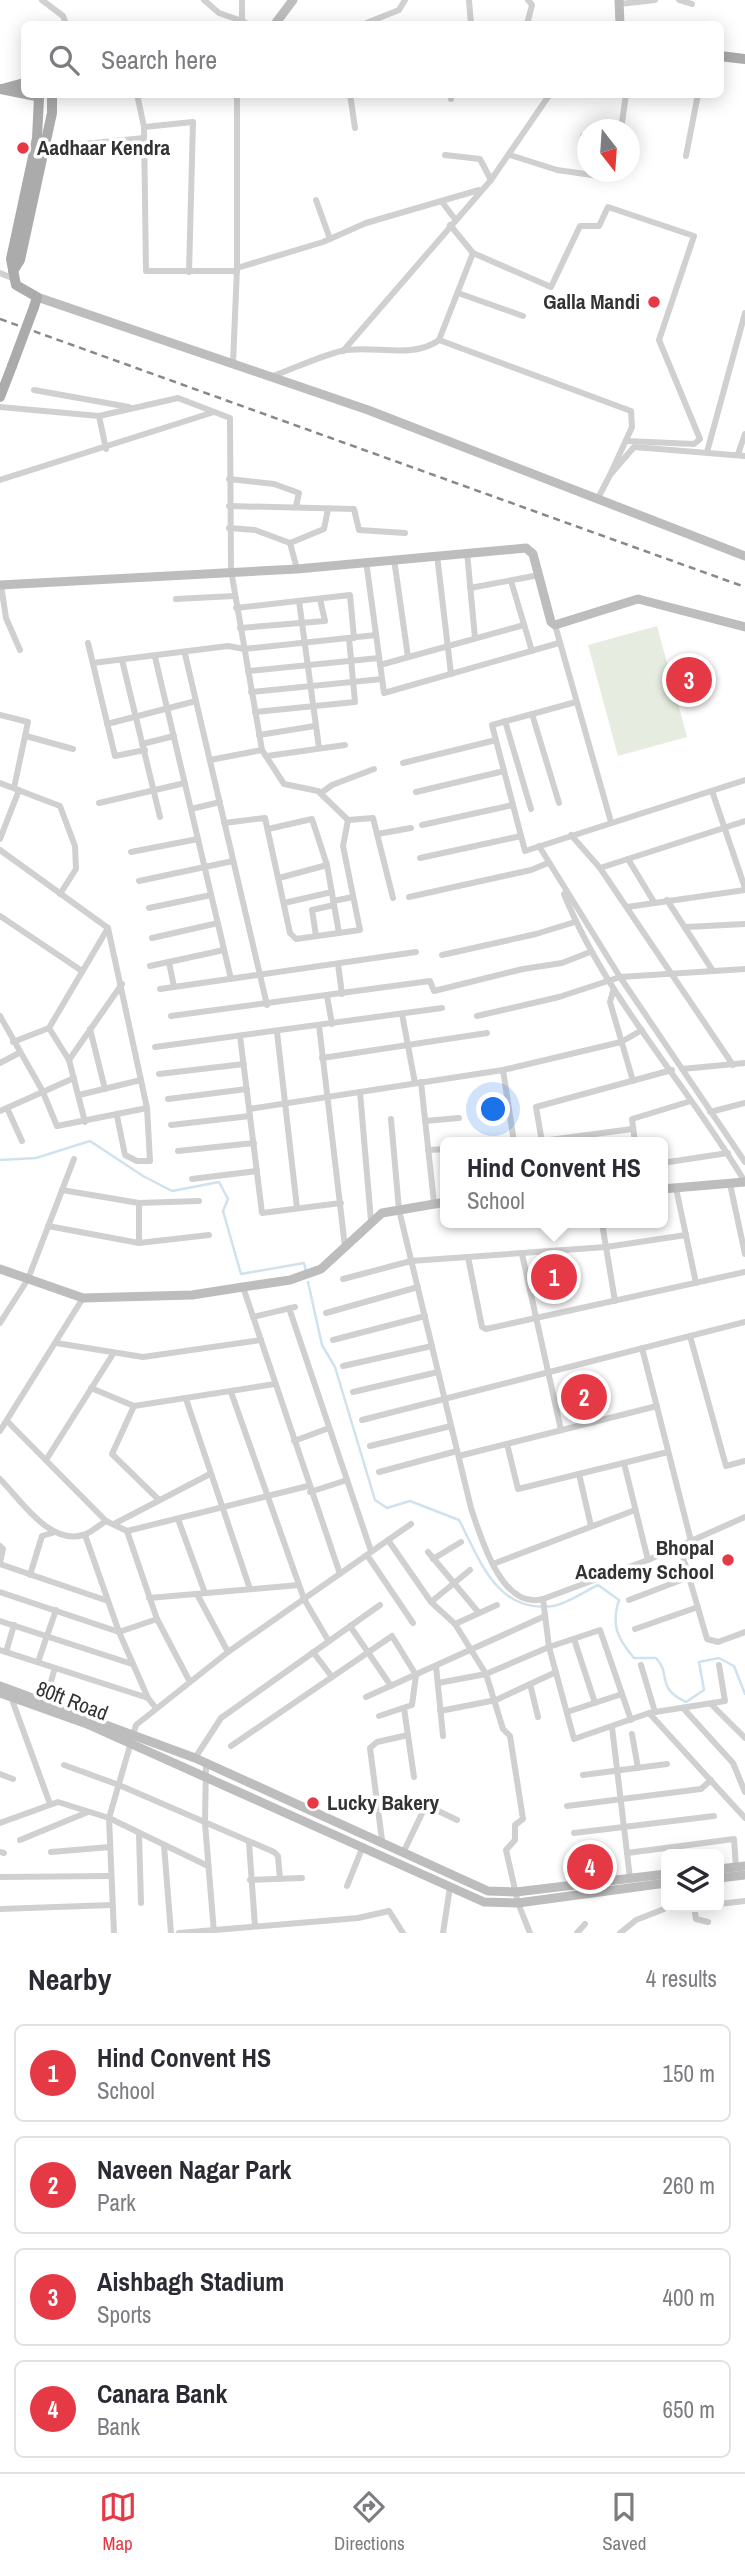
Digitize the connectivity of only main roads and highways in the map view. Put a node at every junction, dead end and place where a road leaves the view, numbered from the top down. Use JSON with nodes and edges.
{"nodes":[{"id":1,"x":293,"y":0,"type":"edge"},
{"id":2,"x":620,"y":2,"type":"edge"},
{"id":3,"x":277,"y":21,"type":"edge"},
{"id":4,"x":620,"y":21,"type":"edge"},
{"id":5,"x":724,"y":56,"type":"edge"},
{"id":6,"x":745,"y":59,"type":"edge"},
{"id":7,"x":21,"y":83,"type":"edge"},
{"id":8,"x":1,"y":89,"type":"edge"},
{"id":9,"x":21,"y":93,"type":"edge"},
{"id":10,"x":37,"y":98,"type":"edge"},
{"id":11,"x":53,"y":98,"type":"edge"},
{"id":12,"x":13,"y":275,"type":"junction"},
{"id":13,"x":35,"y":302,"type":"junction"},
{"id":14,"x":0,"y":397,"type":"edge"},
{"id":15,"x":745,"y":556,"type":"edge"},
{"id":16,"x":0,"y":585,"type":"edge"},
{"id":17,"x":745,"y":627,"type":"edge"},
{"id":18,"x":745,"y":1182,"type":"edge"},
{"id":19,"x":668,"y":1189,"type":"edge"},
{"id":20,"x":440,"y":1202,"type":"edge"},
{"id":21,"x":0,"y":1269,"type":"edge"},
{"id":22,"x":0,"y":1686,"type":"edge"},
{"id":23,"x":0,"y":1693,"type":"edge"},
{"id":24,"x":134,"y":1739,"type":"junction"},
{"id":25,"x":382,"y":1840,"type":"junction"},
{"id":26,"x":378,"y":1853,"type":"junction"},
{"id":27,"x":661,"y":1875,"type":"edge"},
{"id":28,"x":745,"y":1875,"type":"edge"},
{"id":29,"x":724,"y":1877,"type":"edge"},
{"id":30,"x":661,"y":1884,"type":"edge"}],
"edges":[{"from":1,"to":3,"type":"main road"},
{"from":2,"to":4,"type":"main road"},
{"from":5,"to":6,"type":"main road"},
{"from":7,"to":8,"type":"main road"},
{"from":8,"to":9,"type":"main road"},
{"from":10,"to":12,"type":"main road"},
{"from":11,"to":12,"type":"main road"},
{"from":12,"to":13,"type":"main road"},
{"from":13,"to":14,"type":"main road","bridge":true},
{"from":13,"to":15,"type":"main road"},
{"from":16,"to":17,"type":"main road"},
{"from":18,"to":19,"type":"main road"},
{"from":20,"to":21,"type":"main road"},
{"from":22,"to":24,"type":"main road"},
{"from":23,"to":24,"type":"main road","name":"80ft Road"},
{"from":24,"to":25,"type":"main road"},
{"from":24,"to":26,"type":"main road"},
{"from":25,"to":26,"type":"main road"},
{"from":25,"to":27,"type":"main road"},
{"from":26,"to":30,"type":"main road"},
{"from":28,"to":29,"type":"main road"}]}
